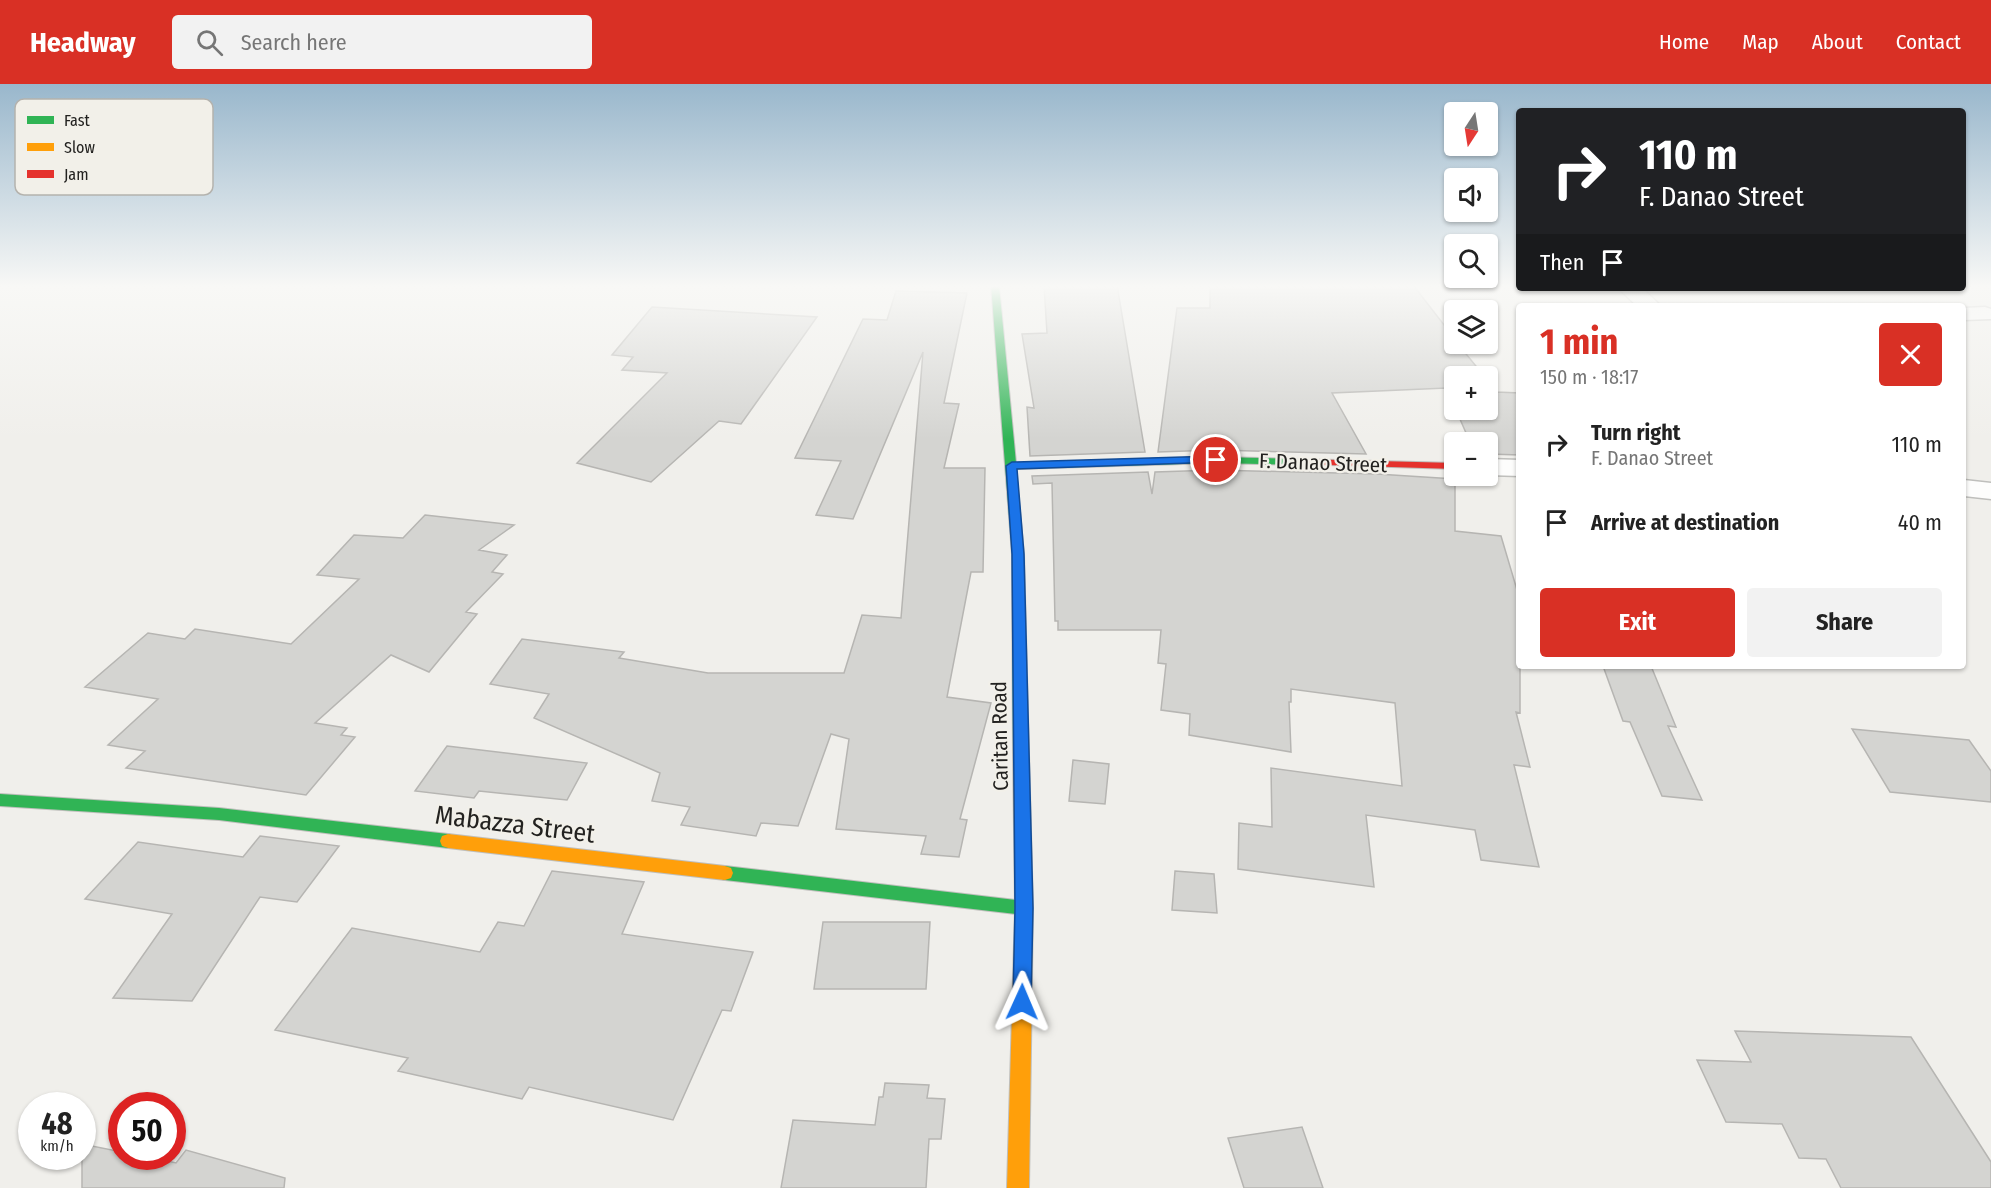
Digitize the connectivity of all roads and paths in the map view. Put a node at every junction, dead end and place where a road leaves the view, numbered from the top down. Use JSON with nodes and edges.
{"nodes":[{"id":1,"x":1000,"y":337,"type":"edge"},
{"id":2,"x":1012,"y":466,"type":"junction"},
{"id":3,"x":1444,"y":466,"type":"edge"},
{"id":4,"x":1498,"y":467,"type":"edge"},
{"id":5,"x":1516,"y":468,"type":"edge"},
{"id":6,"x":1966,"y":488,"type":"edge"},
{"id":7,"x":1991,"y":491,"type":"edge"},
{"id":8,"x":0,"y":801,"type":"edge"},
{"id":9,"x":1024,"y":908,"type":"junction"},
{"id":10,"x":1018,"y":1188,"type":"edge"}],
"edges":[{"from":1,"to":2,"type":"street","name":"Caritan Road"},
{"from":2,"to":3,"type":"street","name":"F. Danao Street"},
{"from":2,"to":9,"type":"street","name":"Caritan Road"},
{"from":4,"to":5,"type":"street"},
{"from":6,"to":7,"type":"street"},
{"from":8,"to":9,"type":"street","name":"Mabazza Street"},
{"from":9,"to":10,"type":"street","name":"Caritan Road"}]}
